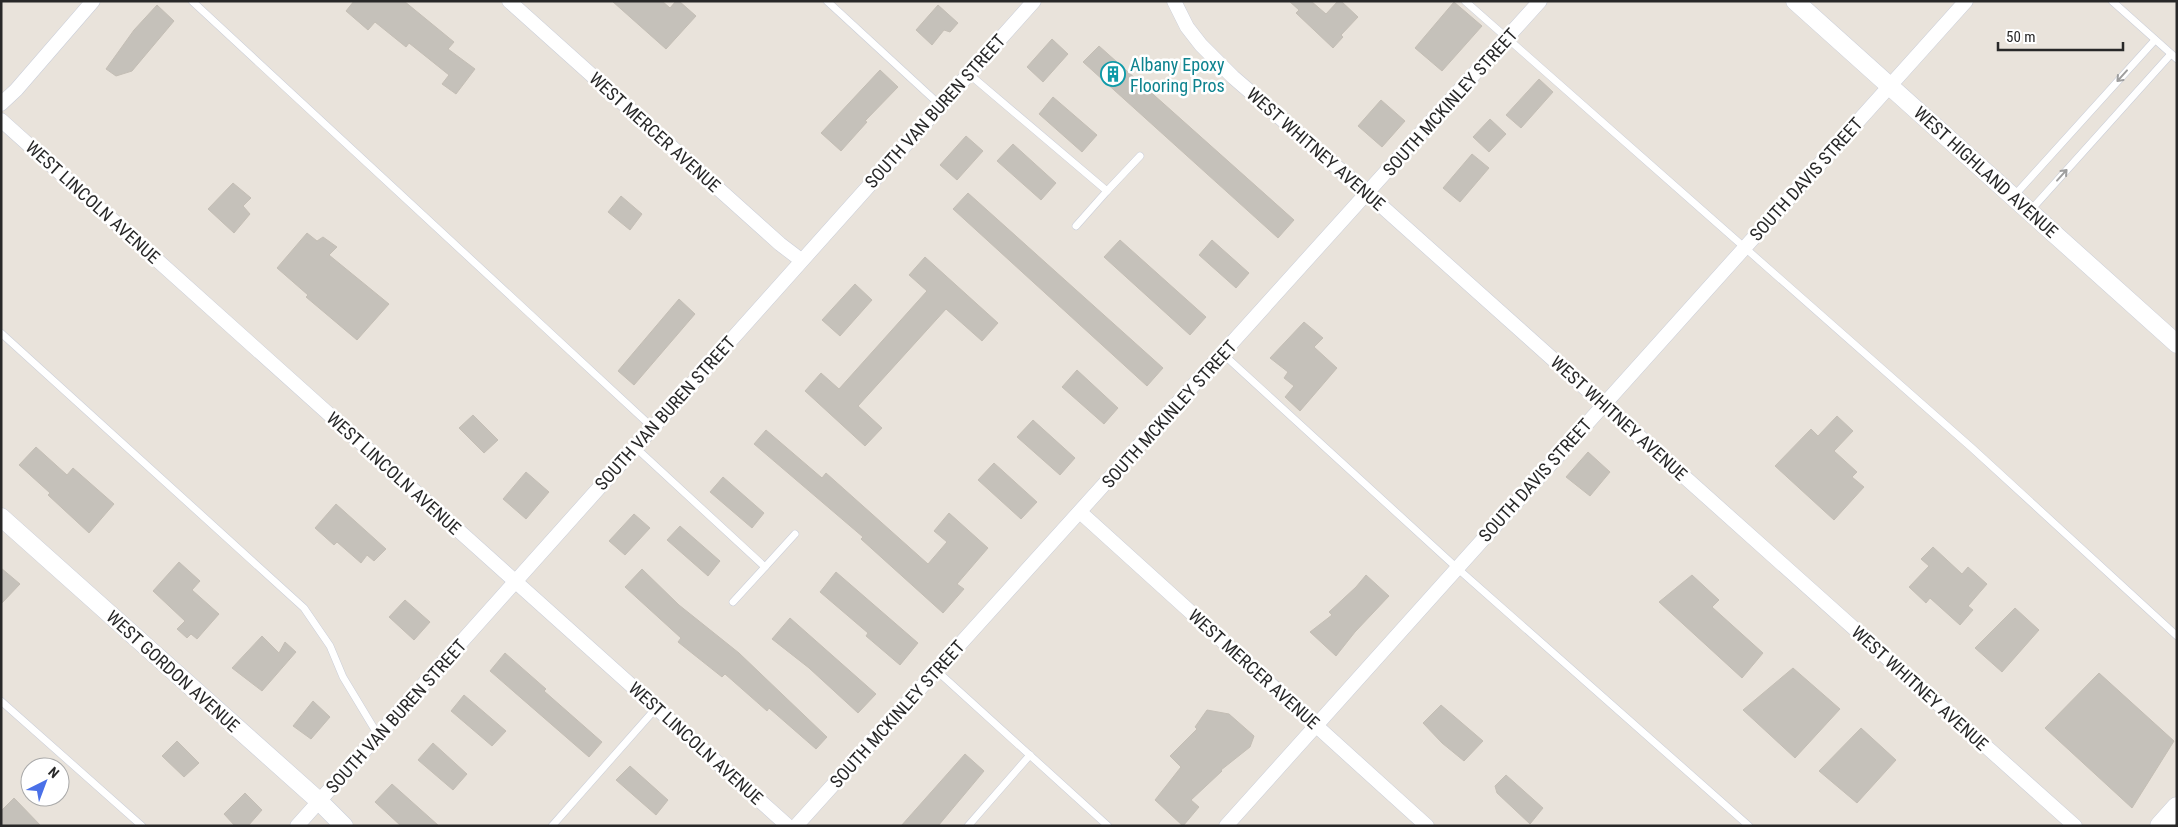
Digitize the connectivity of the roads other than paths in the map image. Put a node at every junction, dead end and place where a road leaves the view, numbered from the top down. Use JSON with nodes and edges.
{"nodes":[{"id":1,"x":93,"y":1,"type":"edge"},
{"id":2,"x":192,"y":1,"type":"edge"},
{"id":3,"x":509,"y":1,"type":"edge"},
{"id":4,"x":826,"y":1,"type":"edge"},
{"id":5,"x":1034,"y":1,"type":"edge"},
{"id":6,"x":1174,"y":1,"type":"edge"},
{"id":7,"x":1465,"y":1,"type":"edge"},
{"id":8,"x":1540,"y":1,"type":"edge"},
{"id":9,"x":1795,"y":1,"type":"edge"},
{"id":10,"x":1966,"y":1,"type":"edge"},
{"id":11,"x":2112,"y":1,"type":"edge"},
{"id":12,"x":1507,"y":38,"type":"junction"},
{"id":13,"x":2155,"y":40,"type":"junction"},
{"id":14,"x":2174,"y":57,"type":"edge"},
{"id":15,"x":969,"y":74,"type":"junction"},
{"id":16,"x":1889,"y":86,"type":"junction"},
{"id":17,"x":1,"y":104,"type":"edge"},
{"id":18,"x":940,"y":105,"type":"junction"},
{"id":19,"x":1,"y":120,"type":"edge"},
{"id":20,"x":1140,"y":156,"type":"dead end"},
{"id":21,"x":1107,"y":192,"type":"junction"},
{"id":22,"x":1367,"y":193,"type":"junction"},
{"id":23,"x":2012,"y":197,"type":"junction"},
{"id":24,"x":2029,"y":212,"type":"junction"},
{"id":25,"x":1076,"y":226,"type":"dead end"},
{"id":26,"x":1745,"y":246,"type":"junction"},
{"id":27,"x":801,"y":260,"type":"junction"},
{"id":28,"x":1,"y":332,"type":"edge"},
{"id":29,"x":2177,"y":344,"type":"edge"},
{"id":30,"x":1223,"y":354,"type":"junction"},
{"id":31,"x":1604,"y":404,"type":"junction"},
{"id":32,"x":652,"y":427,"type":"junction"},
{"id":33,"x":634,"y":447,"type":"junction"},
{"id":34,"x":1080,"y":512,"type":"junction"},
{"id":35,"x":1,"y":518,"type":"edge"},
{"id":36,"x":794,"y":534,"type":"dead end"},
{"id":37,"x":765,"y":567,"type":"junction"},
{"id":38,"x":1457,"y":568,"type":"junction"},
{"id":39,"x":515,"y":580,"type":"junction"},
{"id":40,"x":733,"y":602,"type":"dead end"},
{"id":41,"x":2177,"y":636,"type":"edge"},
{"id":42,"x":937,"y":670,"type":"junction"},
{"id":43,"x":1,"y":701,"type":"edge"},
{"id":44,"x":656,"y":708,"type":"junction"},
{"id":45,"x":1316,"y":725,"type":"junction"},
{"id":46,"x":378,"y":735,"type":"junction"},
{"id":47,"x":1030,"y":755,"type":"junction"},
{"id":48,"x":320,"y":801,"type":"junction"},
{"id":49,"x":2177,"y":807,"type":"edge"},
{"id":50,"x":142,"y":826,"type":"edge"},
{"id":51,"x":298,"y":826,"type":"edge"},
{"id":52,"x":344,"y":826,"type":"edge"},
{"id":53,"x":552,"y":826,"type":"edge"},
{"id":54,"x":788,"y":826,"type":"edge"},
{"id":55,"x":796,"y":826,"type":"edge"},
{"id":56,"x":968,"y":826,"type":"edge"},
{"id":57,"x":1108,"y":826,"type":"edge"},
{"id":58,"x":1226,"y":826,"type":"edge"},
{"id":59,"x":1427,"y":826,"type":"edge"},
{"id":60,"x":1750,"y":826,"type":"edge"},
{"id":61,"x":2075,"y":826,"type":"edge"},
{"id":62,"x":2160,"y":826,"type":"edge"}],
"edges":[{"from":1,"to":17,"type":"street"},
{"from":2,"to":32,"type":"lane"},
{"from":3,"to":27,"type":"street","name":"WEST MERCER AVENUE"},
{"from":4,"to":18,"type":"lane"},
{"from":5,"to":15,"type":"street","name":"SOUTH VAN BUREN STREET"},
{"from":6,"to":22,"type":"street","name":"WEST WHITNEY AVENUE"},
{"from":7,"to":12,"type":"lane"},
{"from":8,"to":12,"type":"street","name":"SOUTH MCKINLEY STREET"},
{"from":9,"to":16,"type":"street","name":"WEST HIGHLAND AVENUE"},
{"from":10,"to":16,"type":"street","name":"SOUTH DAVIS STREET"},
{"from":11,"to":13,"type":"lane"},
{"from":12,"to":22,"type":"street","name":"SOUTH MCKINLEY STREET"},
{"from":12,"to":26,"type":"lane"},
{"from":13,"to":14,"type":"lane"},
{"from":13,"to":23,"type":"lane","one_way":true},
{"from":24,"to":14,"type":"lane","one_way":true},
{"from":15,"to":18,"type":"street","name":"SOUTH VAN BUREN STREET"},
{"from":15,"to":21,"type":"lane"},
{"from":16,"to":23,"type":"street","name":"WEST HIGHLAND AVENUE"},
{"from":16,"to":26,"type":"street","name":"SOUTH DAVIS STREET"},
{"from":18,"to":27,"type":"street","name":"SOUTH VAN BUREN STREET"},
{"from":19,"to":39,"type":"street","name":"WEST LINCOLN AVENUE"},
{"from":20,"to":21,"type":"lane"},
{"from":21,"to":25,"type":"lane"},
{"from":22,"to":30,"type":"street","name":"SOUTH MCKINLEY STREET"},
{"from":22,"to":31,"type":"street","name":"WEST WHITNEY AVENUE"},
{"from":23,"to":24,"type":"street","name":"WEST HIGHLAND AVENUE"},
{"from":24,"to":29,"type":"street","name":"WEST HIGHLAND AVENUE"},
{"from":26,"to":31,"type":"street","name":"SOUTH DAVIS STREET"},
{"from":26,"to":41,"type":"lane"},
{"from":27,"to":32,"type":"street","name":"SOUTH VAN BUREN STREET"},
{"from":28,"to":46,"type":"lane"},
{"from":30,"to":34,"type":"street","name":"SOUTH MCKINLEY STREET"},
{"from":30,"to":38,"type":"lane"},
{"from":31,"to":38,"type":"street","name":"SOUTH DAVIS STREET"},
{"from":31,"to":61,"type":"street","name":"WEST WHITNEY AVENUE"},
{"from":32,"to":33,"type":"street","name":"SOUTH VAN BUREN STREET"},
{"from":33,"to":37,"type":"lane"},
{"from":33,"to":39,"type":"street","name":"SOUTH VAN BUREN STREET"},
{"from":34,"to":42,"type":"street","name":"SOUTH MCKINLEY STREET"},
{"from":34,"to":45,"type":"street","name":"WEST MERCER AVENUE"},
{"from":35,"to":48,"type":"street","name":"WEST GORDON AVENUE"},
{"from":36,"to":37,"type":"lane"},
{"from":37,"to":40,"type":"lane"},
{"from":38,"to":45,"type":"street","name":"SOUTH DAVIS STREET"},
{"from":38,"to":60,"type":"lane"},
{"from":39,"to":44,"type":"street","name":"WEST LINCOLN AVENUE"},
{"from":39,"to":46,"type":"street","name":"SOUTH VAN BUREN STREET"},
{"from":42,"to":47,"type":"lane"},
{"from":42,"to":55,"type":"street","name":"SOUTH MCKINLEY STREET"},
{"from":43,"to":50,"type":"lane"},
{"from":44,"to":53,"type":"lane"},
{"from":44,"to":54,"type":"street","name":"WEST LINCOLN AVENUE"},
{"from":45,"to":58,"type":"street","name":"SOUTH DAVIS STREET"},
{"from":45,"to":59,"type":"street","name":"WEST MERCER AVENUE"},
{"from":46,"to":48,"type":"street","name":"SOUTH VAN BUREN STREET"},
{"from":47,"to":56,"type":"lane"},
{"from":47,"to":57,"type":"lane"},
{"from":48,"to":51,"type":"street","name":"SOUTH VAN BUREN STREET"},
{"from":48,"to":52,"type":"street","name":"WEST GORDON AVENUE"},
{"from":49,"to":62,"type":"main road"}]}
